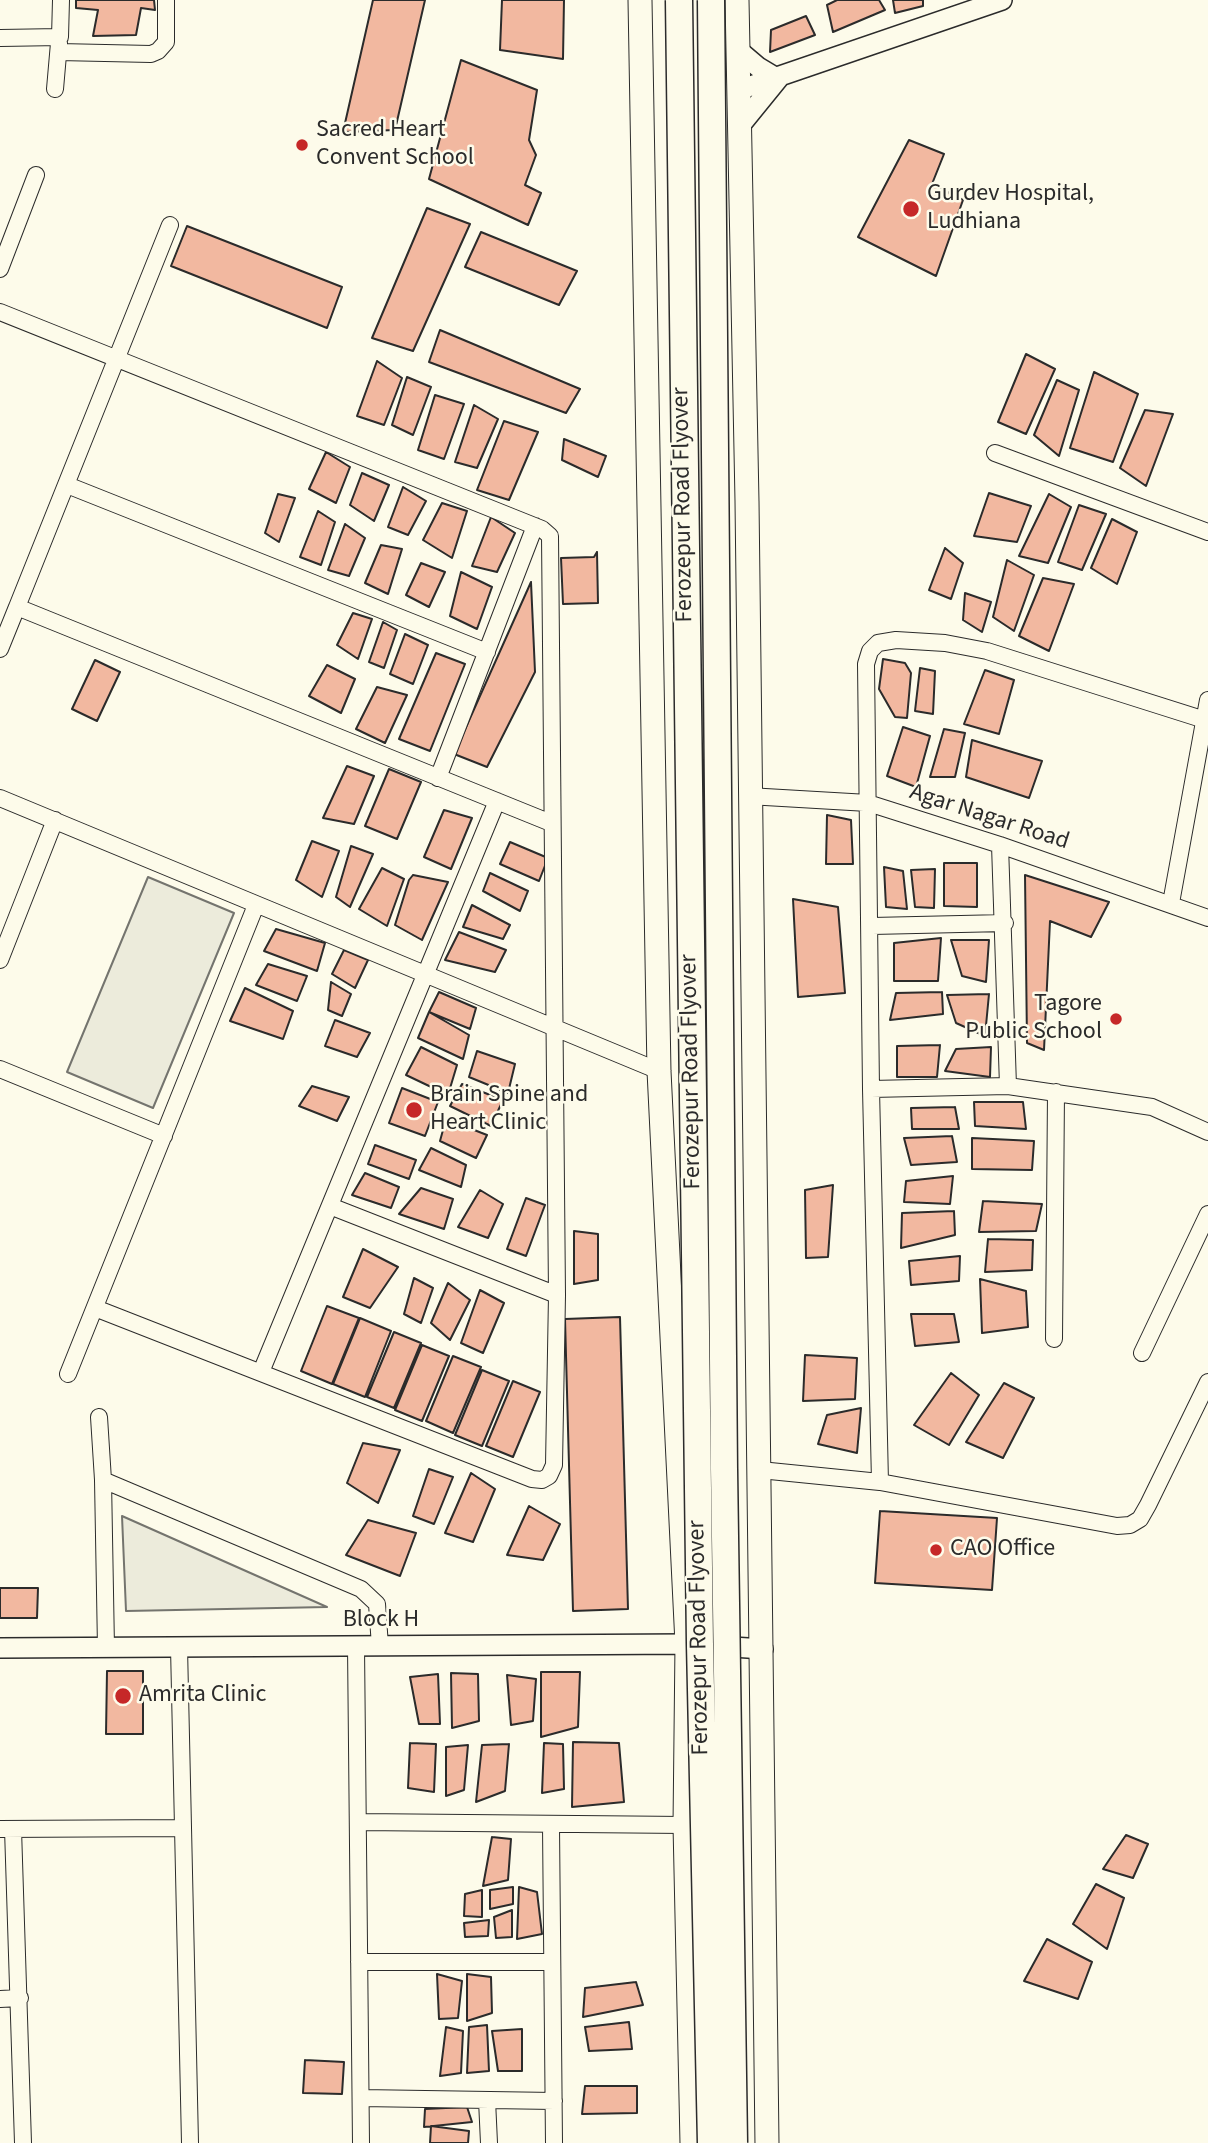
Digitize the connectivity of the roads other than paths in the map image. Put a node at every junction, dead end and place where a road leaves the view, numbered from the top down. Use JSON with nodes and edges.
{"nodes":[{"id":1,"x":61,"y":0,"type":"edge"},
{"id":2,"x":166,"y":0,"type":"edge"},
{"id":3,"x":640,"y":0,"type":"edge"},
{"id":4,"x":679,"y":0,"type":"edge"},
{"id":5,"x":711,"y":0,"type":"edge"},
{"id":6,"x":737,"y":0,"type":"edge"},
{"id":7,"x":1002,"y":0,"type":"edge"},
{"id":8,"x":0,"y":38,"type":"edge"},
{"id":9,"x":59,"y":45,"type":"junction"},
{"id":10,"x":738,"y":50,"type":"junction"},
{"id":11,"x":778,"y":79,"type":"junction"},
{"id":12,"x":55,"y":89,"type":"dead end"},
{"id":13,"x":739,"y":90,"type":"junction"},
{"id":14,"x":739,"y":127,"type":"junction"},
{"id":15,"x":36,"y":175,"type":"dead end"},
{"id":16,"x":170,"y":225,"type":"dead end"},
{"id":17,"x":0,"y":269,"type":"edge"},
{"id":18,"x":0,"y":312,"type":"edge"},
{"id":19,"x":117,"y":358,"type":"junction"},
{"id":20,"x":995,"y":453,"type":"dead end"},
{"id":21,"x":67,"y":485,"type":"junction"},
{"id":22,"x":535,"y":526,"type":"junction"},
{"id":23,"x":1208,"y":532,"type":"edge"},
{"id":24,"x":17,"y":607,"type":"junction"},
{"id":25,"x":0,"y":649,"type":"edge"},
{"id":26,"x":487,"y":652,"type":"junction"},
{"id":27,"x":1208,"y":700,"type":"edge"},
{"id":28,"x":1206,"y":721,"type":"edge"},
{"id":29,"x":438,"y":778,"type":"junction"},
{"id":30,"x":748,"y":796,"type":"junction"},
{"id":31,"x":0,"y":798,"type":"edge"},
{"id":32,"x":497,"y":801,"type":"junction"},
{"id":33,"x":868,"y":803,"type":"junction"},
{"id":34,"x":55,"y":821,"type":"junction"},
{"id":35,"x":551,"y":824,"type":"junction"},
{"id":36,"x":1000,"y":845,"type":"junction"},
{"id":37,"x":1171,"y":903,"type":"junction"},
{"id":38,"x":257,"y":905,"type":"junction"},
{"id":39,"x":1208,"y":918,"type":"edge"},
{"id":40,"x":1005,"y":923,"type":"junction"},
{"id":41,"x":872,"y":926,"type":"junction"},
{"id":42,"x":0,"y":960,"type":"edge"},
{"id":43,"x":428,"y":974,"type":"junction"},
{"id":44,"x":553,"y":1027,"type":"junction"},
{"id":45,"x":0,"y":1069,"type":"edge"},
{"id":46,"x":659,"y":1071,"type":"junction"},
{"id":47,"x":1008,"y":1086,"type":"junction"},
{"id":48,"x":872,"y":1089,"type":"junction"},
{"id":49,"x":1056,"y":1092,"type":"junction"},
{"id":50,"x":1208,"y":1132,"type":"edge"},
{"id":51,"x":164,"y":1136,"type":"junction"},
{"id":52,"x":330,"y":1206,"type":"junction"},
{"id":53,"x":1208,"y":1214,"type":"edge"},
{"id":54,"x":557,"y":1295,"type":"junction"},
{"id":55,"x":95,"y":1308,"type":"junction"},
{"id":56,"x":1054,"y":1339,"type":"dead end"},
{"id":57,"x":1142,"y":1353,"type":"dead end"},
{"id":58,"x":261,"y":1372,"type":"junction"},
{"id":59,"x":68,"y":1374,"type":"dead end"},
{"id":60,"x":1208,"y":1382,"type":"edge"},
{"id":61,"x":99,"y":1417,"type":"dead end"},
{"id":62,"x":760,"y":1470,"type":"junction"},
{"id":63,"x":103,"y":1480,"type":"junction"},
{"id":64,"x":880,"y":1482,"type":"junction"},
{"id":65,"x":687,"y":1644,"type":"junction"},
{"id":66,"x":356,"y":1646,"type":"junction"},
{"id":67,"x":380,"y":1646,"type":"junction"},
{"id":68,"x":179,"y":1647,"type":"junction"},
{"id":69,"x":0,"y":1648,"type":"edge"},
{"id":70,"x":106,"y":1648,"type":"junction"},
{"id":71,"x":763,"y":1650,"type":"junction"},
{"id":72,"x":358,"y":1822,"type":"junction"},
{"id":73,"x":551,"y":1825,"type":"junction"},
{"id":74,"x":685,"y":1825,"type":"junction"},
{"id":75,"x":182,"y":1828,"type":"junction"},
{"id":76,"x":7,"y":1829,"type":"edge"},
{"id":77,"x":359,"y":1962,"type":"junction"},
{"id":78,"x":552,"y":1962,"type":"junction"},
{"id":79,"x":19,"y":1998,"type":"junction"},
{"id":80,"x":0,"y":1999,"type":"edge"},
{"id":81,"x":361,"y":2098,"type":"junction"},
{"id":82,"x":487,"y":2100,"type":"junction"},
{"id":83,"x":554,"y":2101,"type":"junction"},
{"id":84,"x":23,"y":2143,"type":"edge"},
{"id":85,"x":190,"y":2143,"type":"edge"},
{"id":86,"x":361,"y":2143,"type":"edge"},
{"id":87,"x":489,"y":2143,"type":"edge"},
{"id":88,"x":554,"y":2143,"type":"edge"},
{"id":89,"x":692,"y":2143,"type":"edge"},
{"id":90,"x":711,"y":2143,"type":"edge"},
{"id":91,"x":734,"y":2143,"type":"edge"},
{"id":92,"x":767,"y":2143,"type":"edge"}],
"edges":[{"from":1,"to":9,"type":"street"},
{"from":2,"to":9,"type":"street"},
{"from":3,"to":46,"type":"main road"},
{"from":4,"to":90,"type":"highway","name":"Ferozepur Road Flyover","bridge":true},
{"from":5,"to":91,"type":"highway","name":"Ferozepur Road Flyover","bridge":true},
{"from":6,"to":10,"type":"main road"},
{"from":7,"to":11,"type":"street"},
{"from":8,"to":9,"type":"street"},
{"from":9,"to":12,"type":"street"},
{"from":10,"to":11,"type":"street"},
{"from":10,"to":13,"type":"main road"},
{"from":11,"to":13,"type":"street"},
{"from":11,"to":14,"type":"street"},
{"from":13,"to":14,"type":"main road"},
{"from":14,"to":30,"type":"main road"},
{"from":15,"to":17,"type":"street"},
{"from":16,"to":19,"type":"street"},
{"from":18,"to":19,"type":"street"},
{"from":19,"to":21,"type":"street"},
{"from":19,"to":22,"type":"street"},
{"from":20,"to":23,"type":"street"},
{"from":21,"to":24,"type":"street"},
{"from":21,"to":26,"type":"street"},
{"from":22,"to":26,"type":"street"},
{"from":22,"to":35,"type":"street"},
{"from":24,"to":25,"type":"street"},
{"from":24,"to":29,"type":"street"},
{"from":26,"to":29,"type":"street"},
{"from":27,"to":28,"type":"street"},
{"from":28,"to":33,"type":"street"},
{"from":28,"to":37,"type":"street"},
{"from":29,"to":32,"type":"street"},
{"from":30,"to":33,"type":"street","name":"Agar Nagar Road"},
{"from":30,"to":62,"type":"main road"},
{"from":31,"to":34,"type":"street"},
{"from":32,"to":35,"type":"street"},
{"from":32,"to":43,"type":"street"},
{"from":33,"to":36,"type":"street","name":"Agar Nagar Road"},
{"from":33,"to":41,"type":"street"},
{"from":34,"to":38,"type":"street"},
{"from":34,"to":42,"type":"street"},
{"from":35,"to":44,"type":"street"},
{"from":36,"to":37,"type":"street","name":"Agar Nagar Road"},
{"from":36,"to":40,"type":"street"},
{"from":37,"to":39,"type":"street","name":"Agar Nagar Road"},
{"from":38,"to":43,"type":"street"},
{"from":38,"to":51,"type":"street"},
{"from":40,"to":41,"type":"street"},
{"from":40,"to":47,"type":"street"},
{"from":41,"to":48,"type":"street"},
{"from":43,"to":44,"type":"street"},
{"from":43,"to":52,"type":"street"},
{"from":44,"to":46,"type":"street"},
{"from":44,"to":54,"type":"street"},
{"from":45,"to":51,"type":"street"},
{"from":46,"to":65,"type":"main road"},
{"from":47,"to":48,"type":"street"},
{"from":47,"to":49,"type":"street"},
{"from":48,"to":64,"type":"street"},
{"from":49,"to":50,"type":"street"},
{"from":49,"to":56,"type":"street"},
{"from":51,"to":55,"type":"street"},
{"from":52,"to":54,"type":"street"},
{"from":52,"to":58,"type":"street"},
{"from":53,"to":57,"type":"street"},
{"from":54,"to":58,"type":"street"},
{"from":55,"to":58,"type":"street"},
{"from":55,"to":59,"type":"street"},
{"from":60,"to":64,"type":"street"},
{"from":61,"to":63,"type":"street"},
{"from":62,"to":64,"type":"street"},
{"from":62,"to":71,"type":"main road"},
{"from":63,"to":67,"type":"street"},
{"from":63,"to":70,"type":"street"},
{"from":65,"to":67,"type":"street","name":"Block H"},
{"from":65,"to":71,"type":"street","name":"Block H"},
{"from":65,"to":74,"type":"main road"},
{"from":66,"to":67,"type":"street","name":"Block H"},
{"from":66,"to":68,"type":"street","name":"Block H"},
{"from":66,"to":72,"type":"street"},
{"from":68,"to":70,"type":"street","name":"Block H"},
{"from":68,"to":75,"type":"street"},
{"from":69,"to":70,"type":"street","name":"Block H"},
{"from":71,"to":92,"type":"main road"},
{"from":72,"to":73,"type":"street"},
{"from":72,"to":77,"type":"street"},
{"from":73,"to":74,"type":"street"},
{"from":73,"to":78,"type":"street"},
{"from":74,"to":89,"type":"main road"},
{"from":75,"to":76,"type":"street"},
{"from":75,"to":85,"type":"street"},
{"from":76,"to":79,"type":"street"},
{"from":77,"to":78,"type":"street"},
{"from":77,"to":81,"type":"street"},
{"from":78,"to":83,"type":"street"},
{"from":79,"to":80,"type":"street"},
{"from":79,"to":84,"type":"street"},
{"from":81,"to":82,"type":"street"},
{"from":81,"to":86,"type":"street"},
{"from":82,"to":83,"type":"street"},
{"from":82,"to":87,"type":"street"},
{"from":83,"to":88,"type":"street"}]}
